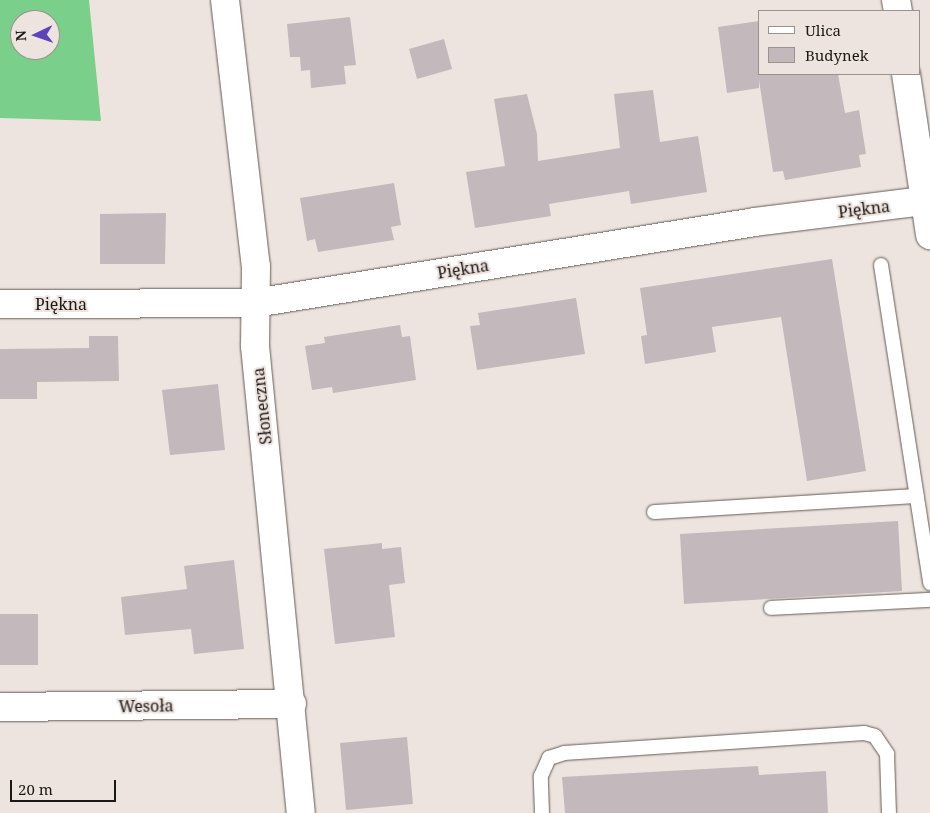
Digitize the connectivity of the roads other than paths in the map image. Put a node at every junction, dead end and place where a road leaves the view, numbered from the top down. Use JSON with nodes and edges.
{"nodes":[{"id":1,"x":225,"y":0,"type":"edge"},
{"id":2,"x":906,"y":75,"type":"edge"},
{"id":3,"x":924,"y":201,"type":"junction"},
{"id":4,"x":930,"y":235,"type":"edge"},
{"id":5,"x":881,"y":264,"type":"dead end"},
{"id":6,"x":256,"y":303,"type":"junction"},
{"id":7,"x":0,"y":304,"type":"edge"},
{"id":8,"x":916,"y":496,"type":"junction"},
{"id":9,"x":654,"y":512,"type":"dead end"},
{"id":10,"x":930,"y":583,"type":"edge"},
{"id":11,"x":930,"y":600,"type":"edge"},
{"id":12,"x":771,"y":608,"type":"dead end"},
{"id":13,"x":292,"y":704,"type":"junction"},
{"id":14,"x":0,"y":707,"type":"edge"},
{"id":15,"x":301,"y":813,"type":"edge"},
{"id":16,"x":542,"y":813,"type":"edge"},
{"id":17,"x":889,"y":813,"type":"edge"}],
"edges":[{"from":1,"to":6,"type":"street","name":"Słoneczna"},
{"from":2,"to":3,"type":"street"},
{"from":3,"to":4,"type":"street"},
{"from":3,"to":6,"type":"street","name":"Piękna"},
{"from":5,"to":8,"type":"lane"},
{"from":6,"to":7,"type":"street","name":"Piękna"},
{"from":6,"to":13,"type":"street","name":"Słoneczna"},
{"from":8,"to":9,"type":"lane"},
{"from":8,"to":10,"type":"lane"},
{"from":11,"to":12,"type":"lane"},
{"from":13,"to":14,"type":"street","name":"Wesoła"},
{"from":13,"to":15,"type":"street","name":"Słoneczna"},
{"from":16,"to":17,"type":"lane"}]}
